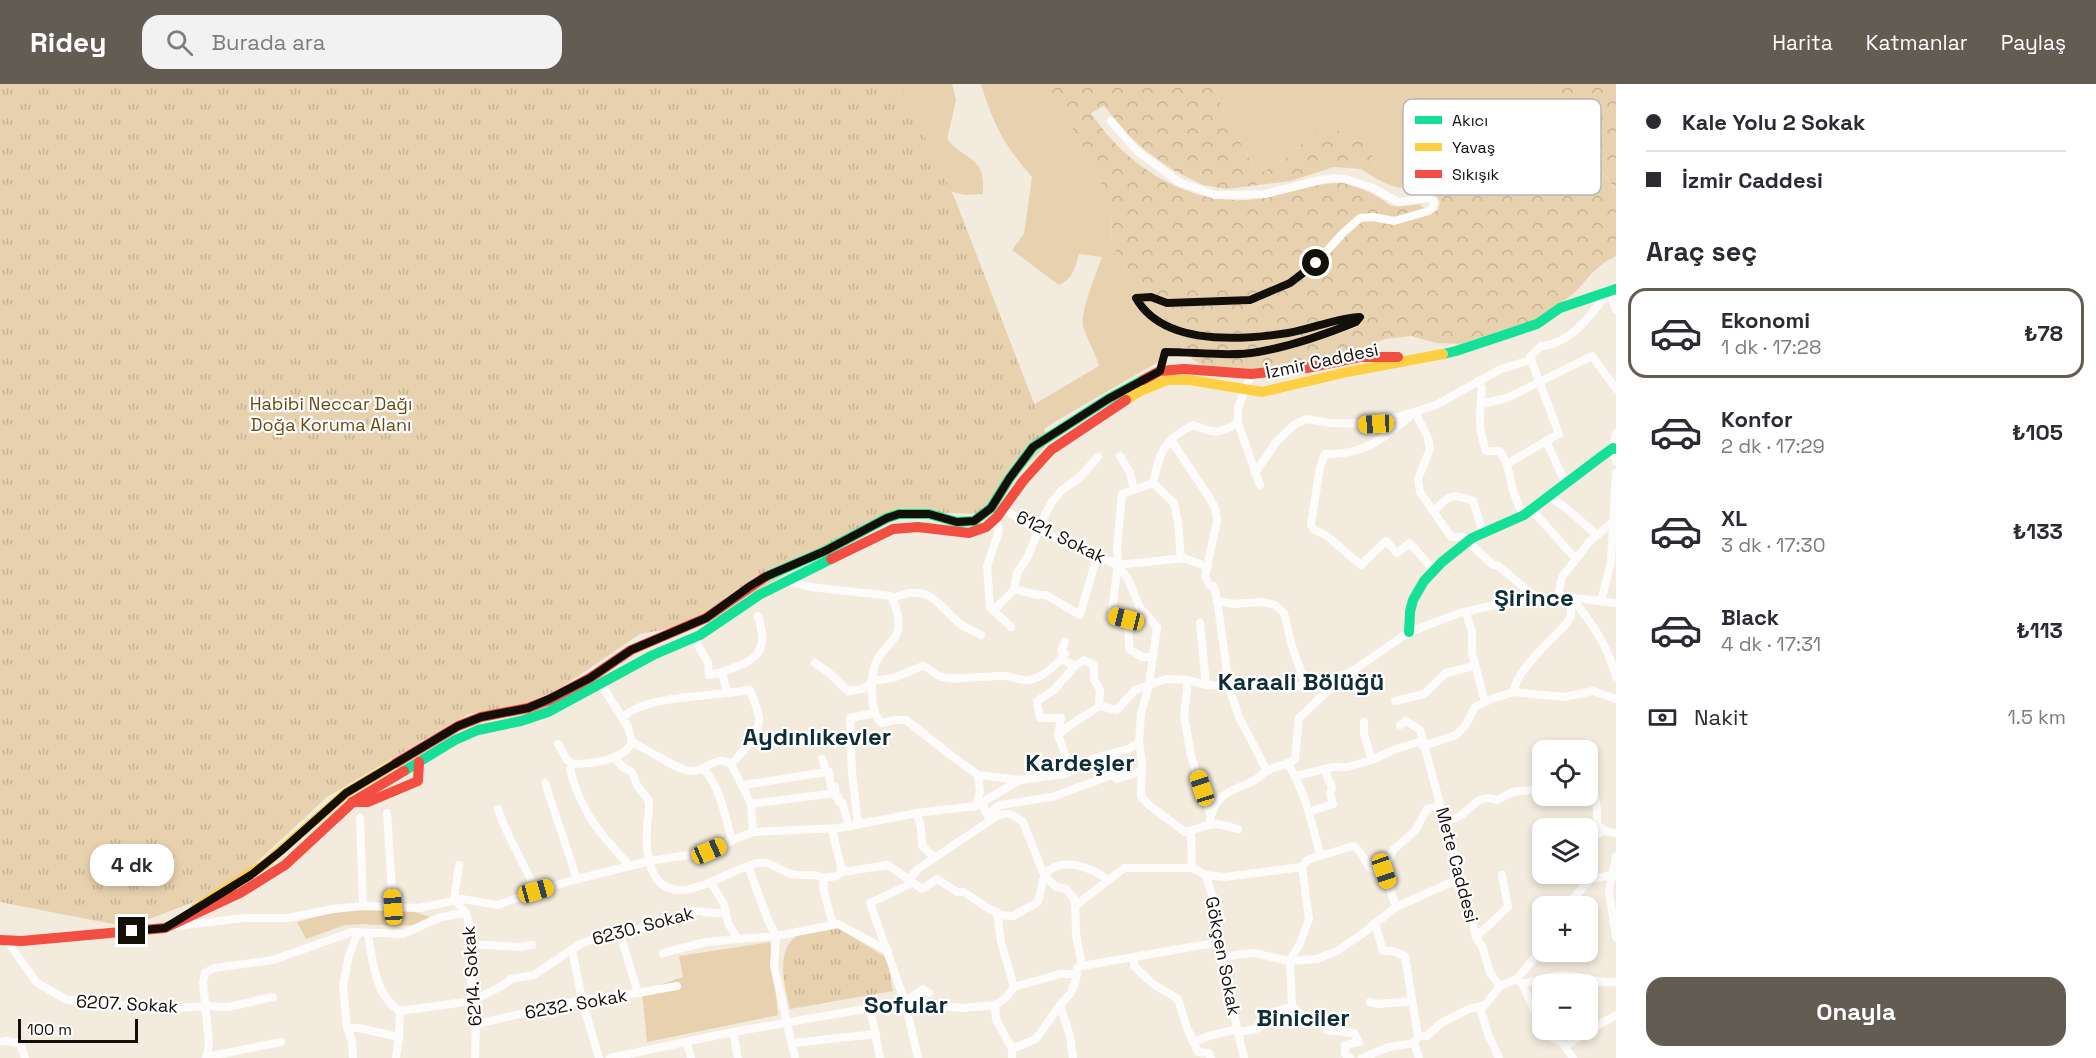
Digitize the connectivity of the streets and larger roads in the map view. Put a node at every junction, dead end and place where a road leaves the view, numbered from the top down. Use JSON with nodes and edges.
{"nodes":[{"id":1,"x":1111,"y":121,"type":"dead end"},
{"id":2,"x":1613,"y":290,"type":"edge"},
{"id":3,"x":1616,"y":310,"type":"edge"},
{"id":4,"x":1430,"y":356,"type":"junction"},
{"id":5,"x":1530,"y":357,"type":"junction"},
{"id":6,"x":1160,"y":371,"type":"junction"},
{"id":7,"x":1251,"y":374,"type":"junction"},
{"id":8,"x":1477,"y":381,"type":"junction"},
{"id":9,"x":1540,"y":381,"type":"junction"},
{"id":10,"x":1246,"y":389,"type":"junction"},
{"id":11,"x":1616,"y":389,"type":"edge"},
{"id":12,"x":1481,"y":404,"type":"junction"},
{"id":13,"x":1415,"y":412,"type":"junction"},
{"id":14,"x":1238,"y":423,"type":"junction"},
{"id":15,"x":1616,"y":434,"type":"edge"},
{"id":16,"x":1171,"y":440,"type":"junction"},
{"id":17,"x":1546,"y":441,"type":"junction"},
{"id":18,"x":1615,"y":448,"type":"edge"},
{"id":19,"x":1120,"y":456,"type":"dead end"},
{"id":20,"x":1098,"y":457,"type":"dead end"},
{"id":21,"x":1616,"y":462,"type":"edge"},
{"id":22,"x":1507,"y":464,"type":"junction"},
{"id":23,"x":1255,"y":473,"type":"junction"},
{"id":24,"x":1616,"y":473,"type":"edge"},
{"id":25,"x":1153,"y":483,"type":"junction"},
{"id":26,"x":1566,"y":484,"type":"junction"},
{"id":27,"x":1260,"y":485,"type":"dead end"},
{"id":28,"x":1134,"y":489,"type":"junction"},
{"id":29,"x":1550,"y":497,"type":"junction"},
{"id":30,"x":1004,"y":509,"type":"junction"},
{"id":31,"x":1434,"y":510,"type":"junction"},
{"id":32,"x":1527,"y":513,"type":"junction"},
{"id":33,"x":996,"y":519,"type":"junction"},
{"id":34,"x":1614,"y":520,"type":"junction"},
{"id":35,"x":1038,"y":530,"type":"junction"},
{"id":36,"x":1483,"y":532,"type":"junction"},
{"id":37,"x":1597,"y":535,"type":"junction"},
{"id":38,"x":1467,"y":542,"type":"junction"},
{"id":39,"x":1097,"y":556,"type":"junction"},
{"id":40,"x":1181,"y":559,"type":"junction"},
{"id":41,"x":1576,"y":559,"type":"junction"},
{"id":42,"x":1118,"y":565,"type":"junction"},
{"id":43,"x":1208,"y":567,"type":"junction"},
{"id":44,"x":1434,"y":571,"type":"junction"},
{"id":45,"x":787,"y":580,"type":"junction"},
{"id":46,"x":1014,"y":589,"type":"junction"},
{"id":47,"x":1558,"y":596,"type":"junction"},
{"id":48,"x":1570,"y":597,"type":"junction"},
{"id":49,"x":893,"y":598,"type":"junction"},
{"id":50,"x":1538,"y":599,"type":"junction"},
{"id":51,"x":1217,"y":601,"type":"junction"},
{"id":52,"x":1601,"y":601,"type":"junction"},
{"id":53,"x":1616,"y":602,"type":"edge"},
{"id":54,"x":993,"y":611,"type":"junction"},
{"id":55,"x":1466,"y":613,"type":"junction"},
{"id":56,"x":758,"y":616,"type":"dead end"},
{"id":57,"x":1200,"y":623,"type":"dead end"},
{"id":58,"x":1011,"y":627,"type":"dead end"},
{"id":59,"x":1409,"y":632,"type":"junction"},
{"id":60,"x":981,"y":635,"type":"dead end"},
{"id":61,"x":694,"y":638,"type":"junction"},
{"id":62,"x":1065,"y":642,"type":"dead end"},
{"id":63,"x":1153,"y":657,"type":"junction"},
{"id":64,"x":1061,"y":659,"type":"junction"},
{"id":65,"x":815,"y":663,"type":"dead end"},
{"id":66,"x":1074,"y":666,"type":"junction"},
{"id":67,"x":1475,"y":666,"type":"junction"},
{"id":68,"x":722,"y":672,"type":"junction"},
{"id":69,"x":1350,"y":672,"type":"junction"},
{"id":70,"x":1616,"y":678,"type":"edge"},
{"id":71,"x":1188,"y":680,"type":"junction"},
{"id":72,"x":873,"y":681,"type":"junction"},
{"id":73,"x":601,"y":684,"type":"junction"},
{"id":74,"x":1149,"y":685,"type":"junction"},
{"id":75,"x":1206,"y":685,"type":"junction"},
{"id":76,"x":1228,"y":686,"type":"junction"},
{"id":77,"x":1306,"y":686,"type":"junction"},
{"id":78,"x":1514,"y":692,"type":"junction"},
{"id":79,"x":727,"y":693,"type":"junction"},
{"id":80,"x":1616,"y":699,"type":"edge"},
{"id":81,"x":1395,"y":701,"type":"dead end"},
{"id":82,"x":1485,"y":702,"type":"junction"},
{"id":83,"x":1099,"y":706,"type":"junction"},
{"id":84,"x":875,"y":713,"type":"junction"},
{"id":85,"x":622,"y":718,"type":"junction"},
{"id":86,"x":1364,"y":722,"type":"dead end"},
{"id":87,"x":1400,"y":725,"type":"dead end"},
{"id":88,"x":1058,"y":735,"type":"junction"},
{"id":89,"x":632,"y":742,"type":"junction"},
{"id":90,"x":1140,"y":743,"type":"junction"},
{"id":91,"x":1423,"y":743,"type":"junction"},
{"id":92,"x":558,"y":744,"type":"dead end"},
{"id":93,"x":614,"y":757,"type":"junction"},
{"id":94,"x":822,"y":759,"type":"dead end"},
{"id":95,"x":1372,"y":760,"type":"junction"},
{"id":96,"x":419,"y":762,"type":"junction"},
{"id":97,"x":573,"y":764,"type":"junction"},
{"id":98,"x":731,"y":764,"type":"junction"},
{"id":99,"x":1288,"y":764,"type":"junction"},
{"id":100,"x":702,"y":769,"type":"junction"},
{"id":101,"x":1327,"y":769,"type":"junction"},
{"id":102,"x":1071,"y":771,"type":"junction"},
{"id":103,"x":1142,"y":771,"type":"junction"},
{"id":104,"x":1267,"y":771,"type":"junction"},
{"id":105,"x":827,"y":772,"type":"junction"},
{"id":106,"x":978,"y":775,"type":"junction"},
{"id":107,"x":1296,"y":776,"type":"junction"},
{"id":108,"x":1020,"y":780,"type":"junction"},
{"id":109,"x":545,"y":783,"type":"dead end"},
{"id":110,"x":743,"y":784,"type":"junction"},
{"id":111,"x":1532,"y":790,"type":"edge"},
{"id":112,"x":836,"y":793,"type":"junction"},
{"id":113,"x":352,"y":802,"type":"junction"},
{"id":114,"x":751,"y":804,"type":"junction"},
{"id":115,"x":980,"y":805,"type":"junction"},
{"id":116,"x":1440,"y":806,"type":"junction"},
{"id":117,"x":1597,"y":806,"type":"edge"},
{"id":118,"x":498,"y":809,"type":"dead end"},
{"id":119,"x":1309,"y":812,"type":"junction"},
{"id":120,"x":387,"y":813,"type":"dead end"},
{"id":121,"x":916,"y":813,"type":"junction"},
{"id":122,"x":1211,"y":816,"type":"junction"},
{"id":123,"x":360,"y":818,"type":"dead end"},
{"id":124,"x":991,"y":820,"type":"junction"},
{"id":125,"x":1445,"y":821,"type":"junction"},
{"id":126,"x":858,"y":825,"type":"junction"},
{"id":127,"x":1209,"y":825,"type":"junction"},
{"id":128,"x":849,"y":827,"type":"junction"},
{"id":129,"x":832,"y":829,"type":"junction"},
{"id":130,"x":1238,"y":829,"type":"dead end"},
{"id":131,"x":1604,"y":831,"type":"junction"},
{"id":132,"x":753,"y":832,"type":"junction"},
{"id":133,"x":1185,"y":832,"type":"junction"},
{"id":134,"x":1616,"y":832,"type":"edge"},
{"id":135,"x":1598,"y":834,"type":"edge"},
{"id":136,"x":732,"y":840,"type":"junction"},
{"id":137,"x":1320,"y":854,"type":"junction"},
{"id":138,"x":1616,"y":856,"type":"edge"},
{"id":139,"x":936,"y":858,"type":"junction"},
{"id":140,"x":650,"y":861,"type":"junction"},
{"id":141,"x":459,"y":865,"type":"dead end"},
{"id":142,"x":630,"y":866,"type":"junction"},
{"id":143,"x":748,"y":866,"type":"junction"},
{"id":144,"x":1302,"y":867,"type":"junction"},
{"id":145,"x":1192,"y":868,"type":"junction"},
{"id":146,"x":1384,"y":871,"type":"junction"},
{"id":147,"x":842,"y":872,"type":"junction"},
{"id":148,"x":1044,"y":875,"type":"junction"},
{"id":149,"x":1206,"y":875,"type":"junction"},
{"id":150,"x":1502,"y":875,"type":"dead end"},
{"id":151,"x":1612,"y":875,"type":"junction"},
{"id":152,"x":823,"y":878,"type":"junction"},
{"id":153,"x":1461,"y":878,"type":"junction"},
{"id":154,"x":577,"y":879,"type":"junction"},
{"id":155,"x":908,"y":880,"type":"junction"},
{"id":156,"x":1107,"y":880,"type":"junction"},
{"id":157,"x":711,"y":883,"type":"junction"},
{"id":158,"x":536,"y":891,"type":"junction"},
{"id":159,"x":1575,"y":896,"type":"edge"},
{"id":160,"x":454,"y":900,"type":"junction"},
{"id":161,"x":363,"y":906,"type":"junction"},
{"id":162,"x":1075,"y":906,"type":"junction"},
{"id":163,"x":393,"y":907,"type":"junction"},
{"id":164,"x":1396,"y":907,"type":"junction"},
{"id":165,"x":466,"y":913,"type":"junction"},
{"id":166,"x":726,"y":914,"type":"junction"},
{"id":167,"x":997,"y":915,"type":"junction"},
{"id":168,"x":1375,"y":923,"type":"junction"},
{"id":169,"x":833,"y":925,"type":"junction"},
{"id":170,"x":165,"y":928,"type":"junction"},
{"id":171,"x":358,"y":933,"type":"junction"},
{"id":172,"x":368,"y":933,"type":"junction"},
{"id":173,"x":620,"y":934,"type":"junction"},
{"id":174,"x":776,"y":936,"type":"junction"},
{"id":175,"x":1476,"y":937,"type":"junction"},
{"id":176,"x":1616,"y":937,"type":"edge"},
{"id":177,"x":738,"y":939,"type":"junction"},
{"id":178,"x":3,"y":941,"type":"edge"},
{"id":179,"x":1221,"y":942,"type":"junction"},
{"id":180,"x":470,"y":944,"type":"junction"},
{"id":181,"x":532,"y":945,"type":"dead end"},
{"id":182,"x":572,"y":949,"type":"junction"},
{"id":183,"x":888,"y":951,"type":"junction"},
{"id":184,"x":663,"y":953,"type":"dead end"},
{"id":185,"x":1221,"y":957,"type":"junction"},
{"id":186,"x":1134,"y":958,"type":"junction"},
{"id":187,"x":1290,"y":961,"type":"junction"},
{"id":188,"x":1533,"y":962,"type":"edge"},
{"id":189,"x":1082,"y":966,"type":"junction"},
{"id":190,"x":1077,"y":974,"type":"junction"},
{"id":191,"x":1519,"y":982,"type":"junction"},
{"id":192,"x":1616,"y":982,"type":"edge"},
{"id":193,"x":677,"y":986,"type":"dead end"},
{"id":194,"x":1500,"y":986,"type":"junction"},
{"id":195,"x":1014,"y":987,"type":"junction"},
{"id":196,"x":638,"y":993,"type":"junction"},
{"id":197,"x":929,"y":993,"type":"dead end"},
{"id":198,"x":273,"y":997,"type":"dead end"},
{"id":199,"x":582,"y":1000,"type":"junction"},
{"id":200,"x":472,"y":1001,"type":"junction"},
{"id":201,"x":1412,"y":1001,"type":"junction"},
{"id":202,"x":905,"y":1002,"type":"junction"},
{"id":203,"x":1370,"y":1002,"type":"dead end"},
{"id":204,"x":995,"y":1005,"type":"junction"},
{"id":205,"x":1059,"y":1005,"type":"junction"},
{"id":206,"x":206,"y":1006,"type":"junction"},
{"id":207,"x":1293,"y":1006,"type":"junction"},
{"id":208,"x":1532,"y":1006,"type":"edge"},
{"id":209,"x":870,"y":1008,"type":"junction"},
{"id":210,"x":1480,"y":1008,"type":"junction"},
{"id":211,"x":400,"y":1011,"type":"junction"},
{"id":212,"x":1616,"y":1016,"type":"edge"},
{"id":213,"x":786,"y":1023,"type":"junction"},
{"id":214,"x":476,"y":1024,"type":"junction"},
{"id":215,"x":346,"y":1028,"type":"junction"},
{"id":216,"x":1238,"y":1031,"type":"junction"},
{"id":217,"x":733,"y":1032,"type":"junction"},
{"id":218,"x":876,"y":1034,"type":"junction"},
{"id":219,"x":399,"y":1037,"type":"junction"},
{"id":220,"x":1416,"y":1039,"type":"junction"},
{"id":221,"x":1559,"y":1040,"type":"edge"},
{"id":222,"x":1193,"y":1041,"type":"junction"},
{"id":223,"x":0,"y":1042,"type":"edge"},
{"id":224,"x":281,"y":1042,"type":"dead end"},
{"id":225,"x":687,"y":1043,"type":"junction"},
{"id":226,"x":793,"y":1043,"type":"junction"},
{"id":227,"x":1566,"y":1046,"type":"junction"},
{"id":228,"x":1012,"y":1048,"type":"junction"},
{"id":229,"x":25,"y":1058,"type":"edge"},
{"id":230,"x":206,"y":1058,"type":"edge"},
{"id":231,"x":353,"y":1058,"type":"edge"},
{"id":232,"x":396,"y":1058,"type":"edge"},
{"id":233,"x":476,"y":1058,"type":"edge"},
{"id":234,"x":599,"y":1058,"type":"edge"},
{"id":235,"x":610,"y":1058,"type":"edge"},
{"id":236,"x":691,"y":1058,"type":"edge"},
{"id":237,"x":738,"y":1058,"type":"edge"},
{"id":238,"x":795,"y":1058,"type":"edge"},
{"id":239,"x":880,"y":1058,"type":"edge"},
{"id":240,"x":918,"y":1058,"type":"edge"},
{"id":241,"x":1012,"y":1058,"type":"edge"},
{"id":242,"x":1073,"y":1058,"type":"edge"},
{"id":243,"x":1210,"y":1058,"type":"edge"},
{"id":244,"x":1244,"y":1058,"type":"edge"},
{"id":245,"x":1350,"y":1058,"type":"edge"},
{"id":246,"x":1362,"y":1058,"type":"edge"},
{"id":247,"x":1419,"y":1058,"type":"edge"},
{"id":248,"x":1498,"y":1058,"type":"edge"},
{"id":249,"x":1573,"y":1058,"type":"edge"}],
"edges":[{"from":1,"to":6,"type":"street"},
{"from":2,"to":3,"type":"street"},
{"from":2,"to":4,"type":"street","name":"İzmir Caddesi"},
{"from":2,"to":5,"type":"street"},
{"from":4,"to":7,"type":"street","name":"İzmir Caddesi"},
{"from":4,"to":10,"type":"street","name":"İzmir Caddesi"},
{"from":5,"to":8,"type":"street"},
{"from":5,"to":9,"type":"street"},
{"from":6,"to":7,"type":"street","name":"İzmir Caddesi"},
{"from":6,"to":170,"type":"street","name":"İzmir Caddesi"},
{"from":7,"to":10,"type":"street"},
{"from":8,"to":12,"type":"street"},
{"from":8,"to":13,"type":"street"},
{"from":9,"to":11,"type":"street"},
{"from":9,"to":12,"type":"street"},
{"from":9,"to":17,"type":"street"},
{"from":10,"to":14,"type":"street"},
{"from":10,"to":30,"type":"street","name":"İzmir Caddesi"},
{"from":12,"to":22,"type":"street"},
{"from":13,"to":23,"type":"street"},
{"from":13,"to":31,"type":"street"},
{"from":13,"to":44,"type":"street"},
{"from":14,"to":16,"type":"street"},
{"from":14,"to":23,"type":"street"},
{"from":15,"to":18,"type":"street"},
{"from":16,"to":25,"type":"street"},
{"from":16,"to":43,"type":"street"},
{"from":17,"to":22,"type":"street"},
{"from":17,"to":26,"type":"street"},
{"from":18,"to":21,"type":"street"},
{"from":18,"to":26,"type":"street"},
{"from":19,"to":28,"type":"street"},
{"from":20,"to":35,"type":"street"},
{"from":22,"to":32,"type":"street"},
{"from":23,"to":27,"type":"street"},
{"from":24,"to":34,"type":"street"},
{"from":25,"to":28,"type":"street"},
{"from":25,"to":40,"type":"street"},
{"from":26,"to":29,"type":"street"},
{"from":28,"to":42,"type":"street"},
{"from":29,"to":32,"type":"street"},
{"from":29,"to":37,"type":"street"},
{"from":30,"to":33,"type":"street","name":"İzmir Caddesi"},
{"from":30,"to":35,"type":"street","name":"6121. Sokak"},
{"from":31,"to":36,"type":"street"},
{"from":31,"to":38,"type":"street"},
{"from":32,"to":36,"type":"street"},
{"from":32,"to":41,"type":"street"},
{"from":33,"to":45,"type":"street","name":"İzmir Caddesi"},
{"from":33,"to":54,"type":"street"},
{"from":34,"to":37,"type":"street"},
{"from":34,"to":52,"type":"street"},
{"from":35,"to":39,"type":"street","name":"6121. Sokak"},
{"from":35,"to":46,"type":"street"},
{"from":36,"to":38,"type":"street"},
{"from":37,"to":41,"type":"street"},
{"from":38,"to":44,"type":"street"},
{"from":38,"to":50,"type":"street"},
{"from":39,"to":42,"type":"street","name":"6121. Sokak"},
{"from":39,"to":46,"type":"street"},
{"from":40,"to":42,"type":"street"},
{"from":40,"to":43,"type":"street"},
{"from":41,"to":47,"type":"street"},
{"from":42,"to":63,"type":"street"},
{"from":42,"to":63,"type":"street"},
{"from":43,"to":51,"type":"street"},
{"from":44,"to":59,"type":"street"},
{"from":45,"to":49,"type":"street"},
{"from":45,"to":61,"type":"street","name":"İzmir Caddesi"},
{"from":46,"to":54,"type":"street"},
{"from":47,"to":48,"type":"street"},
{"from":47,"to":50,"type":"street"},
{"from":48,"to":52,"type":"street"},
{"from":48,"to":70,"type":"street"},
{"from":48,"to":78,"type":"street"},
{"from":49,"to":60,"type":"street"},
{"from":49,"to":72,"type":"street"},
{"from":50,"to":55,"type":"street"},
{"from":51,"to":76,"type":"street"},
{"from":51,"to":77,"type":"street"},
{"from":52,"to":53,"type":"street"},
{"from":54,"to":58,"type":"street"},
{"from":55,"to":59,"type":"street"},
{"from":55,"to":67,"type":"street"},
{"from":56,"to":68,"type":"street"},
{"from":57,"to":75,"type":"street"},
{"from":59,"to":69,"type":"street"},
{"from":61,"to":68,"type":"street"},
{"from":61,"to":73,"type":"street","name":"İzmir Caddesi"},
{"from":62,"to":64,"type":"street"},
{"from":63,"to":74,"type":"street"},
{"from":64,"to":66,"type":"street"},
{"from":64,"to":72,"type":"street"},
{"from":65,"to":72,"type":"street"},
{"from":66,"to":83,"type":"street"},
{"from":66,"to":88,"type":"street"},
{"from":67,"to":81,"type":"street"},
{"from":67,"to":82,"type":"street"},
{"from":68,"to":79,"type":"street"},
{"from":69,"to":77,"type":"street"},
{"from":69,"to":99,"type":"street"},
{"from":71,"to":74,"type":"street"},
{"from":71,"to":75,"type":"street"},
{"from":71,"to":122,"type":"street"},
{"from":72,"to":84,"type":"street"},
{"from":73,"to":85,"type":"street"},
{"from":73,"to":96,"type":"street","name":"İzmir Caddesi"},
{"from":74,"to":83,"type":"street"},
{"from":74,"to":90,"type":"street"},
{"from":75,"to":76,"type":"street"},
{"from":76,"to":77,"type":"street"},
{"from":76,"to":104,"type":"street"},
{"from":78,"to":80,"type":"street"},
{"from":78,"to":82,"type":"street"},
{"from":79,"to":85,"type":"street"},
{"from":79,"to":98,"type":"street"},
{"from":82,"to":91,"type":"street"},
{"from":83,"to":88,"type":"street"},
{"from":84,"to":106,"type":"street"},
{"from":84,"to":126,"type":"street"},
{"from":85,"to":89,"type":"street"},
{"from":86,"to":95,"type":"street"},
{"from":87,"to":91,"type":"street"},
{"from":88,"to":102,"type":"street"},
{"from":89,"to":93,"type":"street"},
{"from":89,"to":100,"type":"street"},
{"from":90,"to":102,"type":"street"},
{"from":90,"to":103,"type":"street"},
{"from":91,"to":95,"type":"street"},
{"from":91,"to":116,"type":"street","name":"Mete Caddesi"},
{"from":92,"to":97,"type":"street"},
{"from":93,"to":97,"type":"street"},
{"from":93,"to":140,"type":"street"},
{"from":94,"to":105,"type":"street"},
{"from":95,"to":101,"type":"street"},
{"from":96,"to":113,"type":"street","name":"İzmir Caddesi"},
{"from":96,"to":113,"type":"street"},
{"from":97,"to":142,"type":"street"},
{"from":98,"to":100,"type":"street"},
{"from":98,"to":110,"type":"street"},
{"from":99,"to":104,"type":"street"},
{"from":99,"to":107,"type":"street"},
{"from":100,"to":136,"type":"street"},
{"from":101,"to":107,"type":"street"},
{"from":101,"to":119,"type":"street"},
{"from":102,"to":108,"type":"street"},
{"from":103,"to":124,"type":"street"},
{"from":103,"to":133,"type":"street"},
{"from":104,"to":122,"type":"street"},
{"from":105,"to":110,"type":"street"},
{"from":105,"to":112,"type":"street"},
{"from":106,"to":108,"type":"street"},
{"from":106,"to":115,"type":"street"},
{"from":107,"to":119,"type":"street"},
{"from":108,"to":115,"type":"street"},
{"from":109,"to":154,"type":"street"},
{"from":110,"to":114,"type":"street"},
{"from":111,"to":125,"type":"street"},
{"from":112,"to":114,"type":"street"},
{"from":112,"to":128,"type":"street"},
{"from":113,"to":170,"type":"street","name":"İzmir Caddesi"},
{"from":114,"to":132,"type":"street"},
{"from":115,"to":121,"type":"street"},
{"from":115,"to":124,"type":"street"},
{"from":116,"to":125,"type":"street","name":"Mete Caddesi"},
{"from":116,"to":146,"type":"street"},
{"from":117,"to":131,"type":"street"},
{"from":118,"to":158,"type":"street"},
{"from":119,"to":137,"type":"street"},
{"from":120,"to":163,"type":"street"},
{"from":121,"to":126,"type":"street"},
{"from":121,"to":139,"type":"street"},
{"from":122,"to":127,"type":"street"},
{"from":123,"to":161,"type":"street"},
{"from":124,"to":139,"type":"street"},
{"from":124,"to":148,"type":"street"},
{"from":125,"to":153,"type":"street","name":"Mete Caddesi"},
{"from":126,"to":128,"type":"street"},
{"from":127,"to":130,"type":"street"},
{"from":127,"to":133,"type":"street"},
{"from":128,"to":129,"type":"street"},
{"from":129,"to":132,"type":"street"},
{"from":129,"to":147,"type":"street"},
{"from":131,"to":134,"type":"street"},
{"from":131,"to":135,"type":"street"},
{"from":132,"to":136,"type":"street"},
{"from":133,"to":145,"type":"street"},
{"from":136,"to":140,"type":"street"},
{"from":137,"to":144,"type":"street"},
{"from":137,"to":146,"type":"street"},
{"from":138,"to":151,"type":"street"},
{"from":139,"to":155,"type":"street"},
{"from":140,"to":142,"type":"street"},
{"from":140,"to":157,"type":"street"},
{"from":141,"to":160,"type":"street"},
{"from":142,"to":154,"type":"street"},
{"from":143,"to":152,"type":"street"},
{"from":143,"to":157,"type":"street"},
{"from":143,"to":174,"type":"street"},
{"from":144,"to":149,"type":"street"},
{"from":144,"to":187,"type":"street"},
{"from":145,"to":149,"type":"street","name":"Gökçen Sokak"},
{"from":145,"to":156,"type":"street"},
{"from":146,"to":164,"type":"street"},
{"from":147,"to":152,"type":"street"},
{"from":147,"to":155,"type":"street"},
{"from":148,"to":156,"type":"street"},
{"from":148,"to":162,"type":"street"},
{"from":148,"to":167,"type":"street"},
{"from":149,"to":179,"type":"street","name":"Gökçen Sokak"},
{"from":150,"to":175,"type":"street"},
{"from":151,"to":159,"type":"street"},
{"from":151,"to":176,"type":"street"},
{"from":152,"to":169,"type":"street"},
{"from":153,"to":164,"type":"street"},
{"from":153,"to":175,"type":"street","name":"Mete Caddesi"},
{"from":154,"to":158,"type":"street"},
{"from":155,"to":167,"type":"street"},
{"from":155,"to":183,"type":"street"},
{"from":156,"to":162,"type":"street"},
{"from":157,"to":166,"type":"street"},
{"from":158,"to":160,"type":"street"},
{"from":160,"to":163,"type":"street"},
{"from":160,"to":165,"type":"street","name":"6214. Sokak"},
{"from":161,"to":163,"type":"street"},
{"from":161,"to":170,"type":"street"},
{"from":162,"to":189,"type":"street"},
{"from":164,"to":168,"type":"street"},
{"from":165,"to":172,"type":"street"},
{"from":165,"to":180,"type":"street","name":"6214. Sokak"},
{"from":166,"to":173,"type":"street","name":"6230. Sokak"},
{"from":166,"to":177,"type":"street"},
{"from":167,"to":195,"type":"street"},
{"from":168,"to":187,"type":"street"},
{"from":168,"to":201,"type":"street"},
{"from":169,"to":174,"type":"street"},
{"from":169,"to":183,"type":"street"},
{"from":170,"to":178,"type":"street","name":"İzmir Caddesi"},
{"from":171,"to":172,"type":"street"},
{"from":171,"to":206,"type":"street"},
{"from":171,"to":215,"type":"street"},
{"from":172,"to":211,"type":"street"},
{"from":173,"to":182,"type":"street","name":"6230. Sokak"},
{"from":173,"to":196,"type":"street"},
{"from":174,"to":177,"type":"street"},
{"from":174,"to":213,"type":"street"},
{"from":175,"to":194,"type":"street","name":"Mete Caddesi"},
{"from":177,"to":184,"type":"street"},
{"from":178,"to":206,"type":"street","name":"6207. Sokak"},
{"from":179,"to":185,"type":"street","name":"Gökçen Sokak"},
{"from":179,"to":186,"type":"street"},
{"from":180,"to":181,"type":"street"},
{"from":180,"to":200,"type":"street","name":"6214. Sokak"},
{"from":182,"to":199,"type":"street"},
{"from":182,"to":200,"type":"street","name":"6230. Sokak"},
{"from":183,"to":202,"type":"street"},
{"from":185,"to":187,"type":"street"},
{"from":185,"to":216,"type":"street","name":"Gökçen Sokak"},
{"from":186,"to":189,"type":"street"},
{"from":186,"to":222,"type":"street"},
{"from":187,"to":207,"type":"street"},
{"from":188,"to":191,"type":"street"},
{"from":189,"to":190,"type":"street"},
{"from":190,"to":195,"type":"street"},
{"from":190,"to":205,"type":"street"},
{"from":191,"to":192,"type":"street"},
{"from":191,"to":194,"type":"street"},
{"from":191,"to":208,"type":"street"},
{"from":193,"to":196,"type":"street","name":"6232. Sokak"},
{"from":194,"to":210,"type":"street"},
{"from":195,"to":204,"type":"street"},
{"from":196,"to":199,"type":"street","name":"6232. Sokak"},
{"from":197,"to":202,"type":"street"},
{"from":198,"to":206,"type":"street","name":"6207. Sokak"},
{"from":199,"to":214,"type":"street","name":"6232. Sokak"},
{"from":199,"to":234,"type":"street"},
{"from":200,"to":211,"type":"street","name":"6230. Sokak"},
{"from":200,"to":214,"type":"street","name":"6214. Sokak"},
{"from":201,"to":203,"type":"street"},
{"from":201,"to":220,"type":"street"},
{"from":202,"to":204,"type":"street"},
{"from":202,"to":209,"type":"street"},
{"from":202,"to":240,"type":"street"},
{"from":204,"to":228,"type":"street"},
{"from":205,"to":228,"type":"street"},
{"from":205,"to":242,"type":"street"},
{"from":206,"to":230,"type":"street"},
{"from":207,"to":216,"type":"street"},
{"from":207,"to":245,"type":"street"},
{"from":209,"to":213,"type":"street"},
{"from":209,"to":218,"type":"street"},
{"from":210,"to":220,"type":"street"},
{"from":210,"to":248,"type":"street"},
{"from":211,"to":219,"type":"street"},
{"from":212,"to":227,"type":"street"},
{"from":213,"to":217,"type":"street"},
{"from":213,"to":226,"type":"street"},
{"from":214,"to":233,"type":"street","name":"6214. Sokak"},
{"from":215,"to":219,"type":"street"},
{"from":215,"to":231,"type":"street"},
{"from":216,"to":222,"type":"street"},
{"from":216,"to":244,"type":"street","name":"Gökçen Sokak"},
{"from":217,"to":225,"type":"street"},
{"from":217,"to":237,"type":"street"},
{"from":218,"to":226,"type":"street"},
{"from":218,"to":239,"type":"street"},
{"from":219,"to":232,"type":"street"},
{"from":220,"to":246,"type":"street"},
{"from":220,"to":247,"type":"street"},
{"from":221,"to":227,"type":"street"},
{"from":222,"to":243,"type":"street"},
{"from":223,"to":229,"type":"street"},
{"from":224,"to":230,"type":"street"},
{"from":225,"to":235,"type":"street"},
{"from":225,"to":236,"type":"street"},
{"from":226,"to":238,"type":"street"},
{"from":227,"to":249,"type":"street"},
{"from":228,"to":241,"type":"street"}]}
